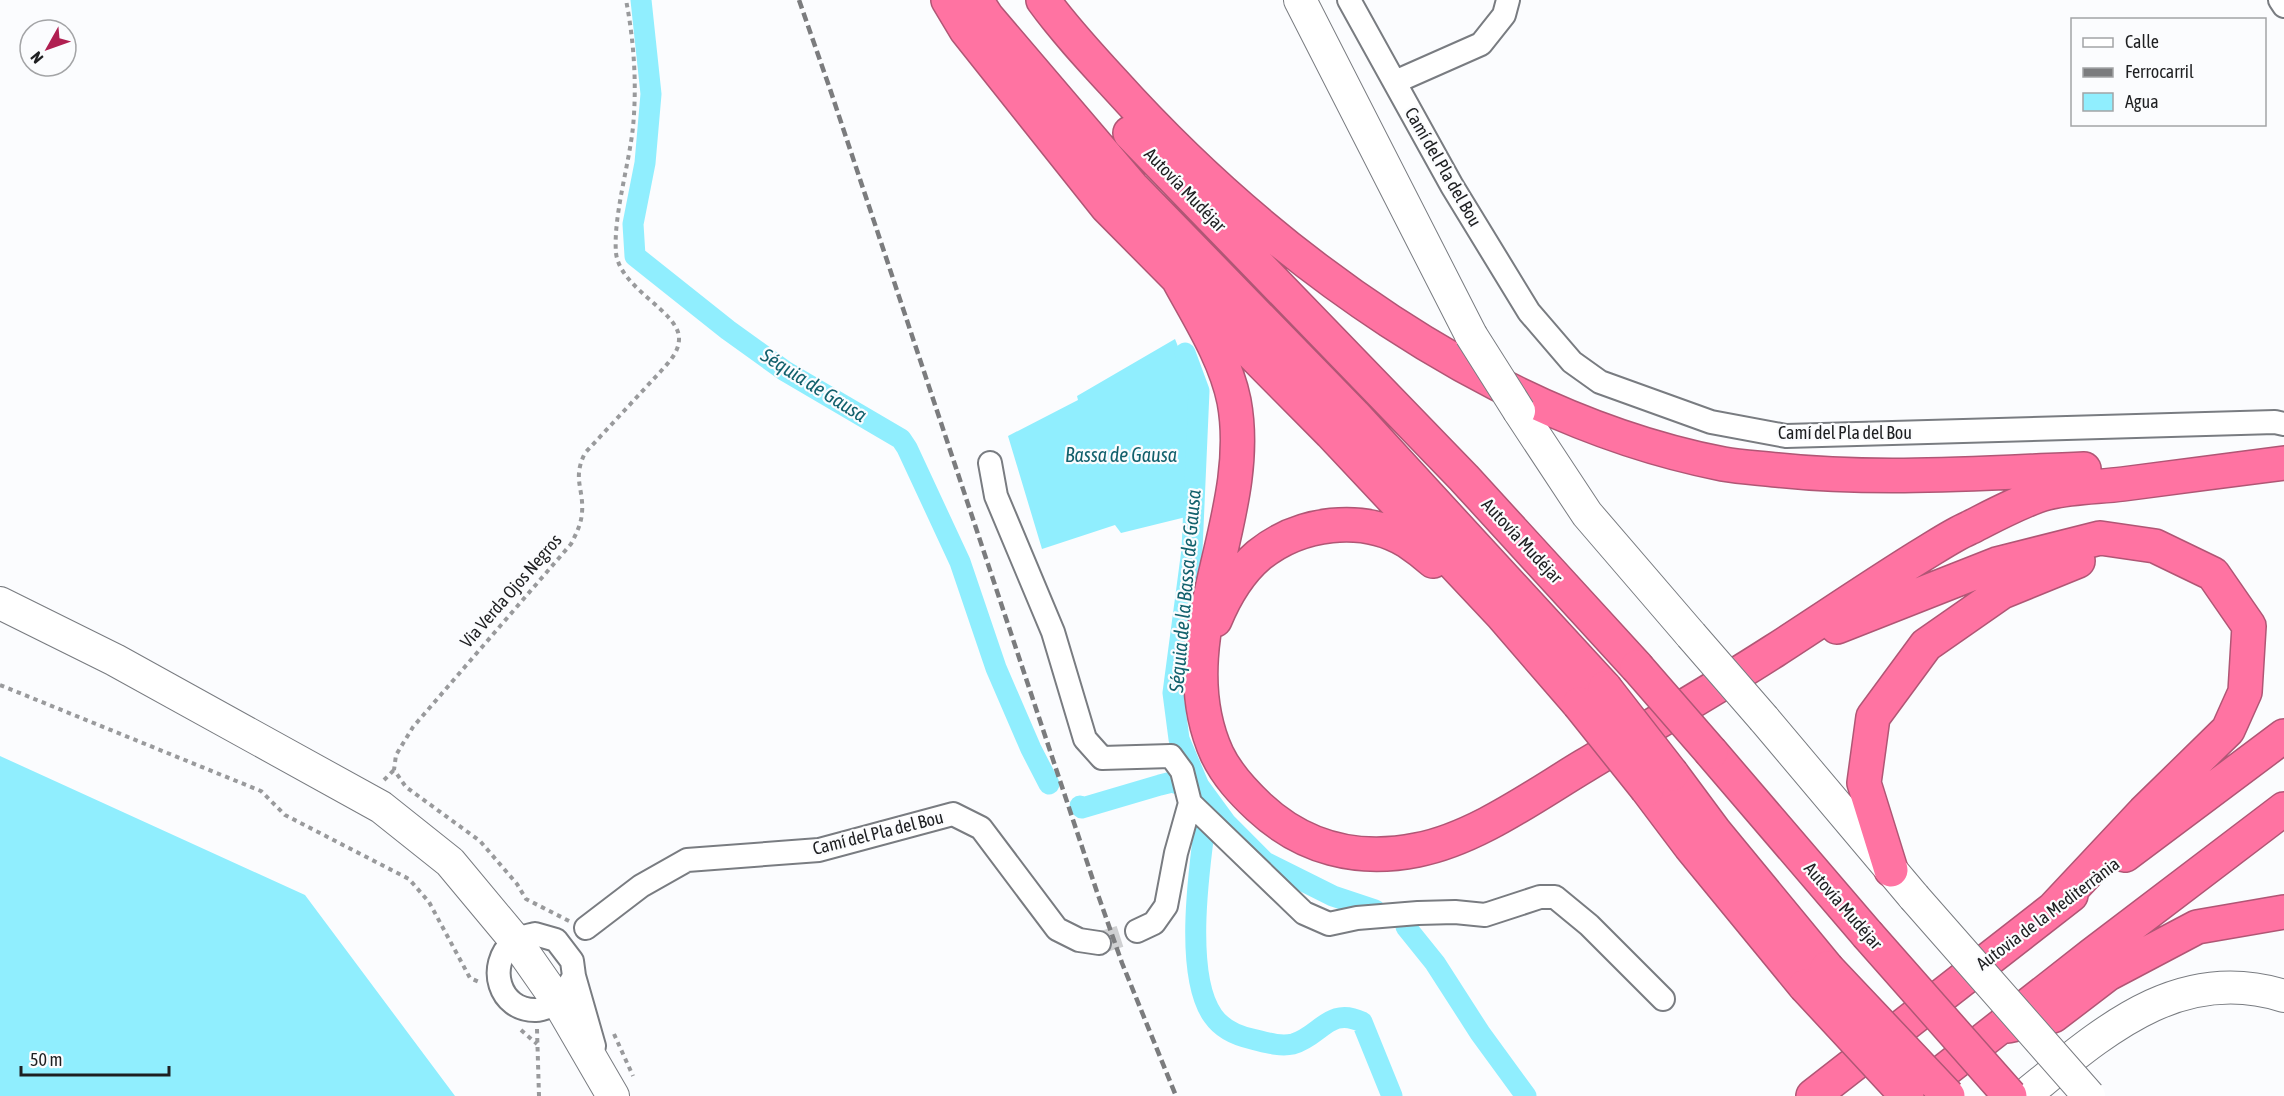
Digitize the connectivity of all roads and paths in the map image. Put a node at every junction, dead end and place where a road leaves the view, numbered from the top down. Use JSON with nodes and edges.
{"nodes":[{"id":1,"x":626,"y":0,"type":"edge"},
{"id":2,"x":948,"y":0,"type":"edge"},
{"id":3,"x":976,"y":0,"type":"edge"},
{"id":4,"x":1019,"y":0,"type":"edge"},
{"id":5,"x":1043,"y":0,"type":"edge"},
{"id":6,"x":1300,"y":0,"type":"edge"},
{"id":7,"x":1349,"y":0,"type":"edge"},
{"id":8,"x":1508,"y":0,"type":"edge"},
{"id":9,"x":2280,"y":0,"type":"edge"},
{"id":10,"x":2284,"y":6,"type":"edge"},
{"id":11,"x":1395,"y":82,"type":"junction"},
{"id":12,"x":1177,"y":277,"type":"junction"},
{"id":13,"x":2284,"y":424,"type":"edge"},
{"id":14,"x":990,"y":463,"type":"dead end"},
{"id":15,"x":2284,"y":463,"type":"edge"},
{"id":16,"x":2155,"y":546,"type":"junction"},
{"id":17,"x":0,"y":603,"type":"edge"},
{"id":18,"x":1203,"y":646,"type":"junction"},
{"id":19,"x":1771,"y":653,"type":"junction"},
{"id":20,"x":0,"y":685,"type":"edge"},
{"id":21,"x":1592,"y":696,"type":"junction"},
{"id":22,"x":2284,"y":736,"type":"edge"},
{"id":23,"x":394,"y":770,"type":"dead end"},
{"id":24,"x":1190,"y":803,"type":"junction"},
{"id":25,"x":2284,"y":809,"type":"edge"},
{"id":26,"x":1891,"y":870,"type":"junction"},
{"id":27,"x":2053,"y":909,"type":"junction"},
{"id":28,"x":2284,"y":912,"type":"edge"},
{"id":29,"x":586,"y":928,"type":"junction"},
{"id":30,"x":1137,"y":931,"type":"tunnel mouth"},
{"id":31,"x":515,"y":940,"type":"junction"},
{"id":32,"x":556,"y":940,"type":"junction"},
{"id":33,"x":1099,"y":943,"type":"tunnel mouth"},
{"id":34,"x":573,"y":969,"type":"junction"},
{"id":35,"x":483,"y":974,"type":"dead end"},
{"id":36,"x":1816,"y":977,"type":"junction"},
{"id":37,"x":2284,"y":996,"type":"edge"},
{"id":38,"x":1663,"y":999,"type":"dead end"},
{"id":39,"x":559,"y":1003,"type":"junction"},
{"id":40,"x":1998,"y":1028,"type":"junction"},
{"id":41,"x":537,"y":1044,"type":"dead end"},
{"id":42,"x":607,"y":1085,"type":"edge"},
{"id":43,"x":539,"y":1096,"type":"edge"},
{"id":44,"x":1813,"y":1096,"type":"edge"},
{"id":45,"x":1907,"y":1096,"type":"edge"},
{"id":46,"x":1912,"y":1096,"type":"edge"},
{"id":47,"x":1948,"y":1096,"type":"edge"},
{"id":48,"x":2010,"y":1096,"type":"edge"},
{"id":49,"x":2024,"y":1096,"type":"edge"},
{"id":50,"x":2089,"y":1096,"type":"edge"}],
"edges":[{"from":1,"to":23,"type":"path","name":"Via Verda Ojos Negros"},
{"from":2,"to":12,"type":"highway"},
{"from":3,"to":21,"type":"highway","name":"Autovía Mudéjar"},
{"from":4,"to":48,"type":"highway","name":"Autovía Mudéjar","bridge":true},
{"from":5,"to":15,"type":"highway"},
{"from":6,"to":26,"type":"main road","bridge":true},
{"from":7,"to":11,"type":"street","name":"Camí del Pla del Bou"},
{"from":8,"to":11,"type":"street"},
{"from":9,"to":10,"type":"street"},
{"from":11,"to":13,"type":"street","name":"Camí del Pla del Bou"},
{"from":12,"to":18,"type":"highway"},
{"from":12,"to":21,"type":"highway"},
{"from":14,"to":24,"type":"street"},
{"from":15,"to":19,"type":"highway"},
{"from":16,"to":19,"type":"highway"},
{"from":16,"to":26,"type":"highway"},
{"from":16,"to":27,"type":"highway"},
{"from":17,"to":31,"type":"main road"},
{"from":18,"to":19,"type":"highway"},
{"from":18,"to":21,"type":"highway"},
{"from":20,"to":35,"type":"path"},
{"from":21,"to":36,"type":"highway","name":"Autovía Mudéjar","bridge":true},
{"from":22,"to":27,"type":"highway","name":"Autovia de la Mediterrània"},
{"from":24,"to":30,"type":"street"},
{"from":24,"to":38,"type":"street"},
{"from":25,"to":40,"type":"highway"},
{"from":26,"to":50,"type":"main road","bridge":true},
{"from":27,"to":44,"type":"highway","name":"Autovia de la Mediterrània"},
{"from":28,"to":40,"type":"highway"},
{"from":29,"to":32,"type":"street","name":"Camí del Pla del Bou"},
{"from":29,"to":33,"type":"street","name":"Camí del Pla del Bou"},
{"from":29,"to":34,"type":"street"},
{"from":31,"to":32,"type":"street"},
{"from":31,"to":39,"type":"main road"},
{"from":32,"to":34,"type":"street"},
{"from":34,"to":39,"type":"street"},
{"from":34,"to":42,"type":"street"},
{"from":36,"to":45,"type":"highway","bridge":true},
{"from":36,"to":47,"type":"highway","name":"Autovía Mudéjar","bridge":true},
{"from":37,"to":49,"type":"main road"},
{"from":39,"to":42,"type":"main road"},
{"from":40,"to":46,"type":"highway"},
{"from":41,"to":43,"type":"path"}]}
